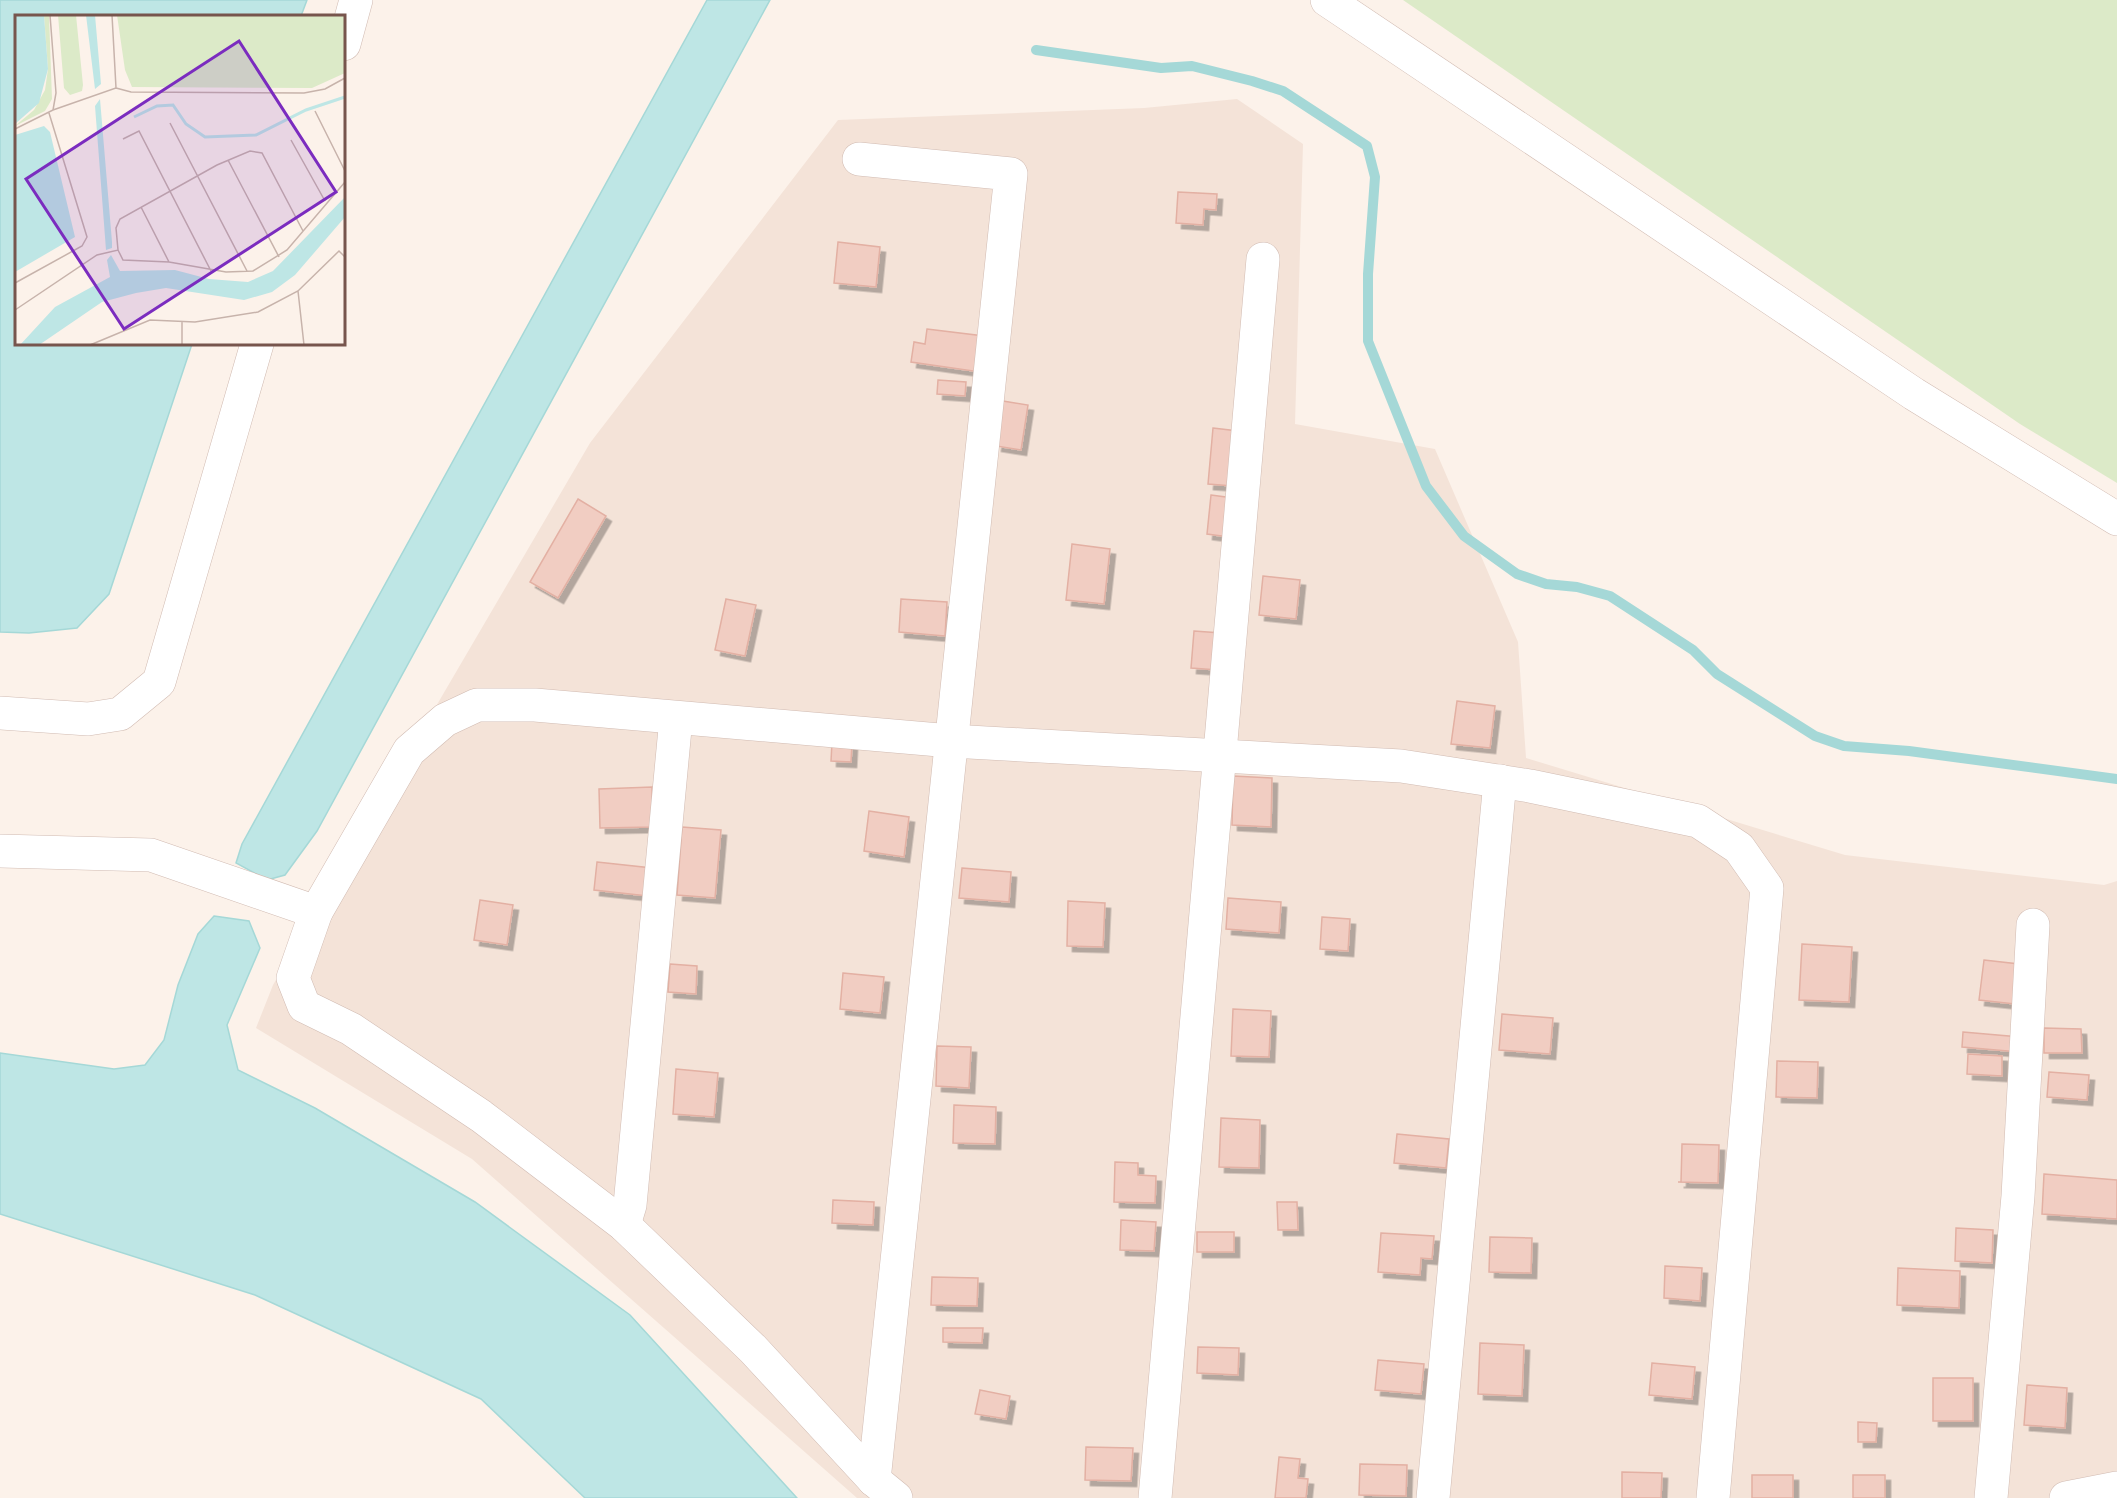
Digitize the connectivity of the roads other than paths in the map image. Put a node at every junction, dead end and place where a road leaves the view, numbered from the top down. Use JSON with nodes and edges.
{"nodes":[{"id":1,"x":356,"y":0,"type":"edge"},
{"id":2,"x":1327,"y":0,"type":"edge"},
{"id":3,"x":345,"y":40,"type":"edge"},
{"id":4,"x":859,"y":159,"type":"dead end"},
{"id":5,"x":1263,"y":259,"type":"dead end"},
{"id":6,"x":257,"y":345,"type":"edge"},
{"id":7,"x":2117,"y":519,"type":"edge"},
{"id":8,"x":0,"y":713,"type":"edge"},
{"id":9,"x":676,"y":718,"type":"junction"},
{"id":10,"x":951,"y":741,"type":"junction"},
{"id":11,"x":1220,"y":755,"type":"junction"},
{"id":12,"x":1500,"y":781,"type":"junction"},
{"id":13,"x":0,"y":851,"type":"edge"},
{"id":14,"x":316,"y":912,"type":"junction"},
{"id":15,"x":2033,"y":925,"type":"dead end"},
{"id":16,"x":624,"y":1226,"type":"junction"},
{"id":17,"x":2117,"y":1488,"type":"edge"},
{"id":18,"x":885,"y":1489,"type":"edge"},
{"id":19,"x":1155,"y":1498,"type":"edge"},
{"id":20,"x":1433,"y":1498,"type":"edge"},
{"id":21,"x":1713,"y":1498,"type":"edge"},
{"id":22,"x":1991,"y":1498,"type":"edge"},
{"id":23,"x":2066,"y":1498,"type":"edge"}],
"edges":[{"from":1,"to":3,"type":"street"},
{"from":2,"to":7,"type":"street"},
{"from":4,"to":10,"type":"street"},
{"from":5,"to":11,"type":"street"},
{"from":6,"to":8,"type":"street"},
{"from":9,"to":10,"type":"street"},
{"from":9,"to":14,"type":"street"},
{"from":9,"to":16,"type":"street"},
{"from":10,"to":11,"type":"street"},
{"from":10,"to":18,"type":"street"},
{"from":11,"to":12,"type":"street"},
{"from":11,"to":19,"type":"street"},
{"from":12,"to":20,"type":"street"},
{"from":12,"to":21,"type":"street"},
{"from":13,"to":14,"type":"street"},
{"from":14,"to":16,"type":"street"},
{"from":15,"to":22,"type":"street"},
{"from":16,"to":18,"type":"street"},
{"from":17,"to":23,"type":"street"}]}
